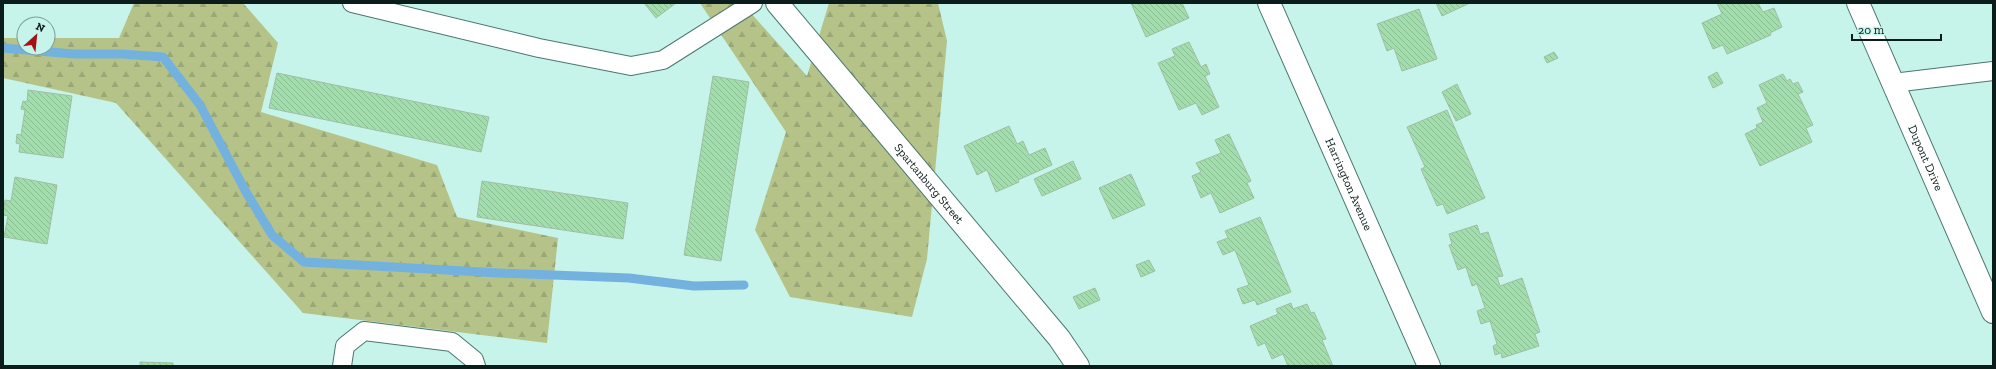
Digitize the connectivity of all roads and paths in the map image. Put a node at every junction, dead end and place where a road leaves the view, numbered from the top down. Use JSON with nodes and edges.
{"nodes":[{"id":1,"x":352,"y":3,"type":"edge"},
{"id":2,"x":753,"y":3,"type":"edge"},
{"id":3,"x":777,"y":3,"type":"edge"},
{"id":4,"x":1269,"y":3,"type":"edge"},
{"id":5,"x":1858,"y":3,"type":"edge"},
{"id":6,"x":1993,"y":71,"type":"edge"},
{"id":7,"x":1893,"y":83,"type":"junction"},
{"id":8,"x":1993,"y":312,"type":"edge"},
{"id":9,"x":342,"y":366,"type":"edge"},
{"id":10,"x":476,"y":366,"type":"edge"},
{"id":11,"x":1078,"y":366,"type":"edge"},
{"id":12,"x":1429,"y":366,"type":"edge"}],
"edges":[{"from":1,"to":2,"type":"lane"},
{"from":3,"to":11,"type":"street","name":"Spartanburg Street"},
{"from":4,"to":12,"type":"street","name":"Harrington Avenue"},
{"from":5,"to":7,"type":"street","name":"Dupont Drive"},
{"from":6,"to":7,"type":"lane"},
{"from":7,"to":8,"type":"street","name":"Dupont Drive"},
{"from":9,"to":10,"type":"lane"}]}
